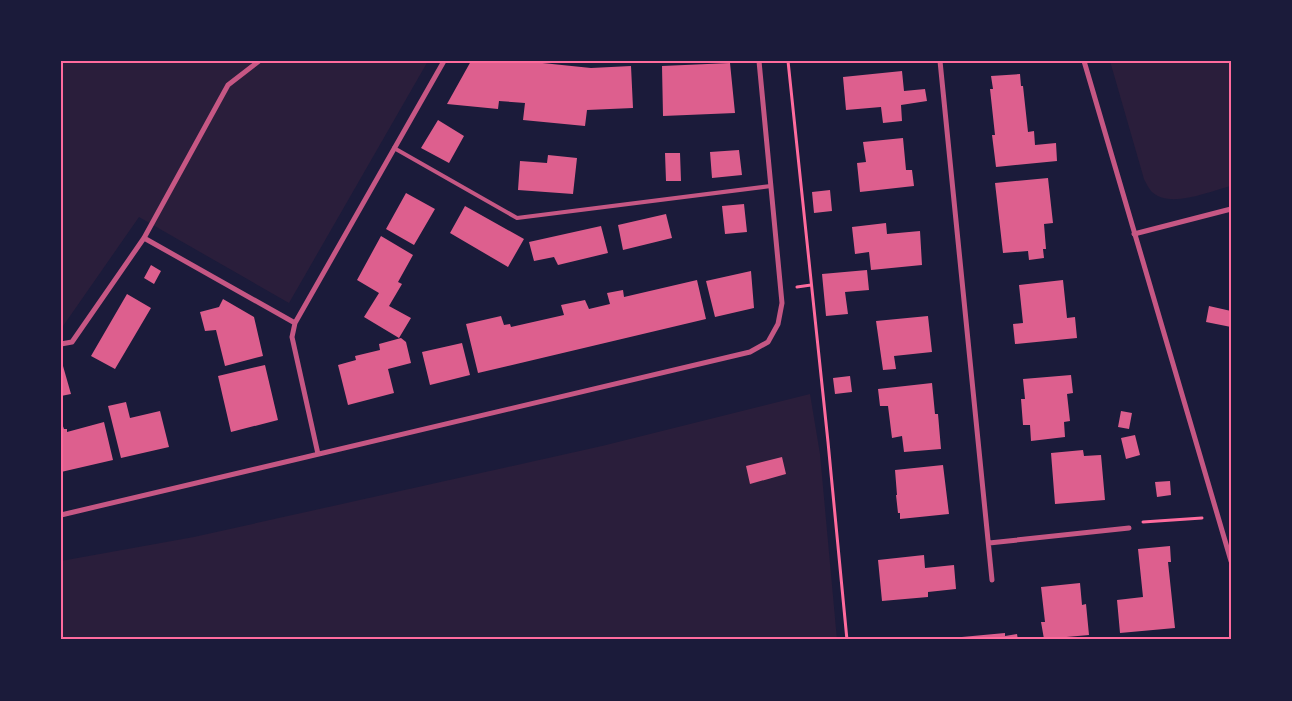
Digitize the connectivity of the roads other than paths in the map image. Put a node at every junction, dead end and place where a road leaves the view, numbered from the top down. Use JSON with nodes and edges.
{"nodes":[{"id":1,"x":259,"y":61,"type":"edge"},
{"id":2,"x":444,"y":61,"type":"edge"},
{"id":3,"x":759,"y":61,"type":"edge"},
{"id":4,"x":940,"y":61,"type":"edge"},
{"id":5,"x":1084,"y":61,"type":"edge"},
{"id":6,"x":394,"y":148,"type":"junction"},
{"id":7,"x":771,"y":186,"type":"junction"},
{"id":8,"x":1231,"y":208,"type":"edge"},
{"id":9,"x":1134,"y":234,"type":"junction"},
{"id":10,"x":144,"y":238,"type":"junction"},
{"id":11,"x":295,"y":322,"type":"junction"},
{"id":12,"x":61,"y":344,"type":"edge"},
{"id":13,"x":318,"y":454,"type":"junction"},
{"id":14,"x":61,"y":515,"type":"edge"},
{"id":15,"x":1129,"y":528,"type":"road end"},
{"id":16,"x":989,"y":543,"type":"junction"},
{"id":17,"x":1231,"y":561,"type":"edge"},
{"id":18,"x":992,"y":580,"type":"dead end"}],
"edges":[{"from":1,"to":10,"type":"street"},
{"from":2,"to":6,"type":"street"},
{"from":3,"to":7,"type":"street"},
{"from":4,"to":16,"type":"street"},
{"from":5,"to":9,"type":"street"},
{"from":6,"to":7,"type":"lane"},
{"from":6,"to":11,"type":"street"},
{"from":7,"to":13,"type":"street"},
{"from":8,"to":9,"type":"street"},
{"from":9,"to":17,"type":"street"},
{"from":10,"to":11,"type":"street"},
{"from":10,"to":12,"type":"street"},
{"from":11,"to":13,"type":"street"},
{"from":13,"to":14,"type":"street"},
{"from":15,"to":16,"type":"street"},
{"from":16,"to":18,"type":"street"}]}
